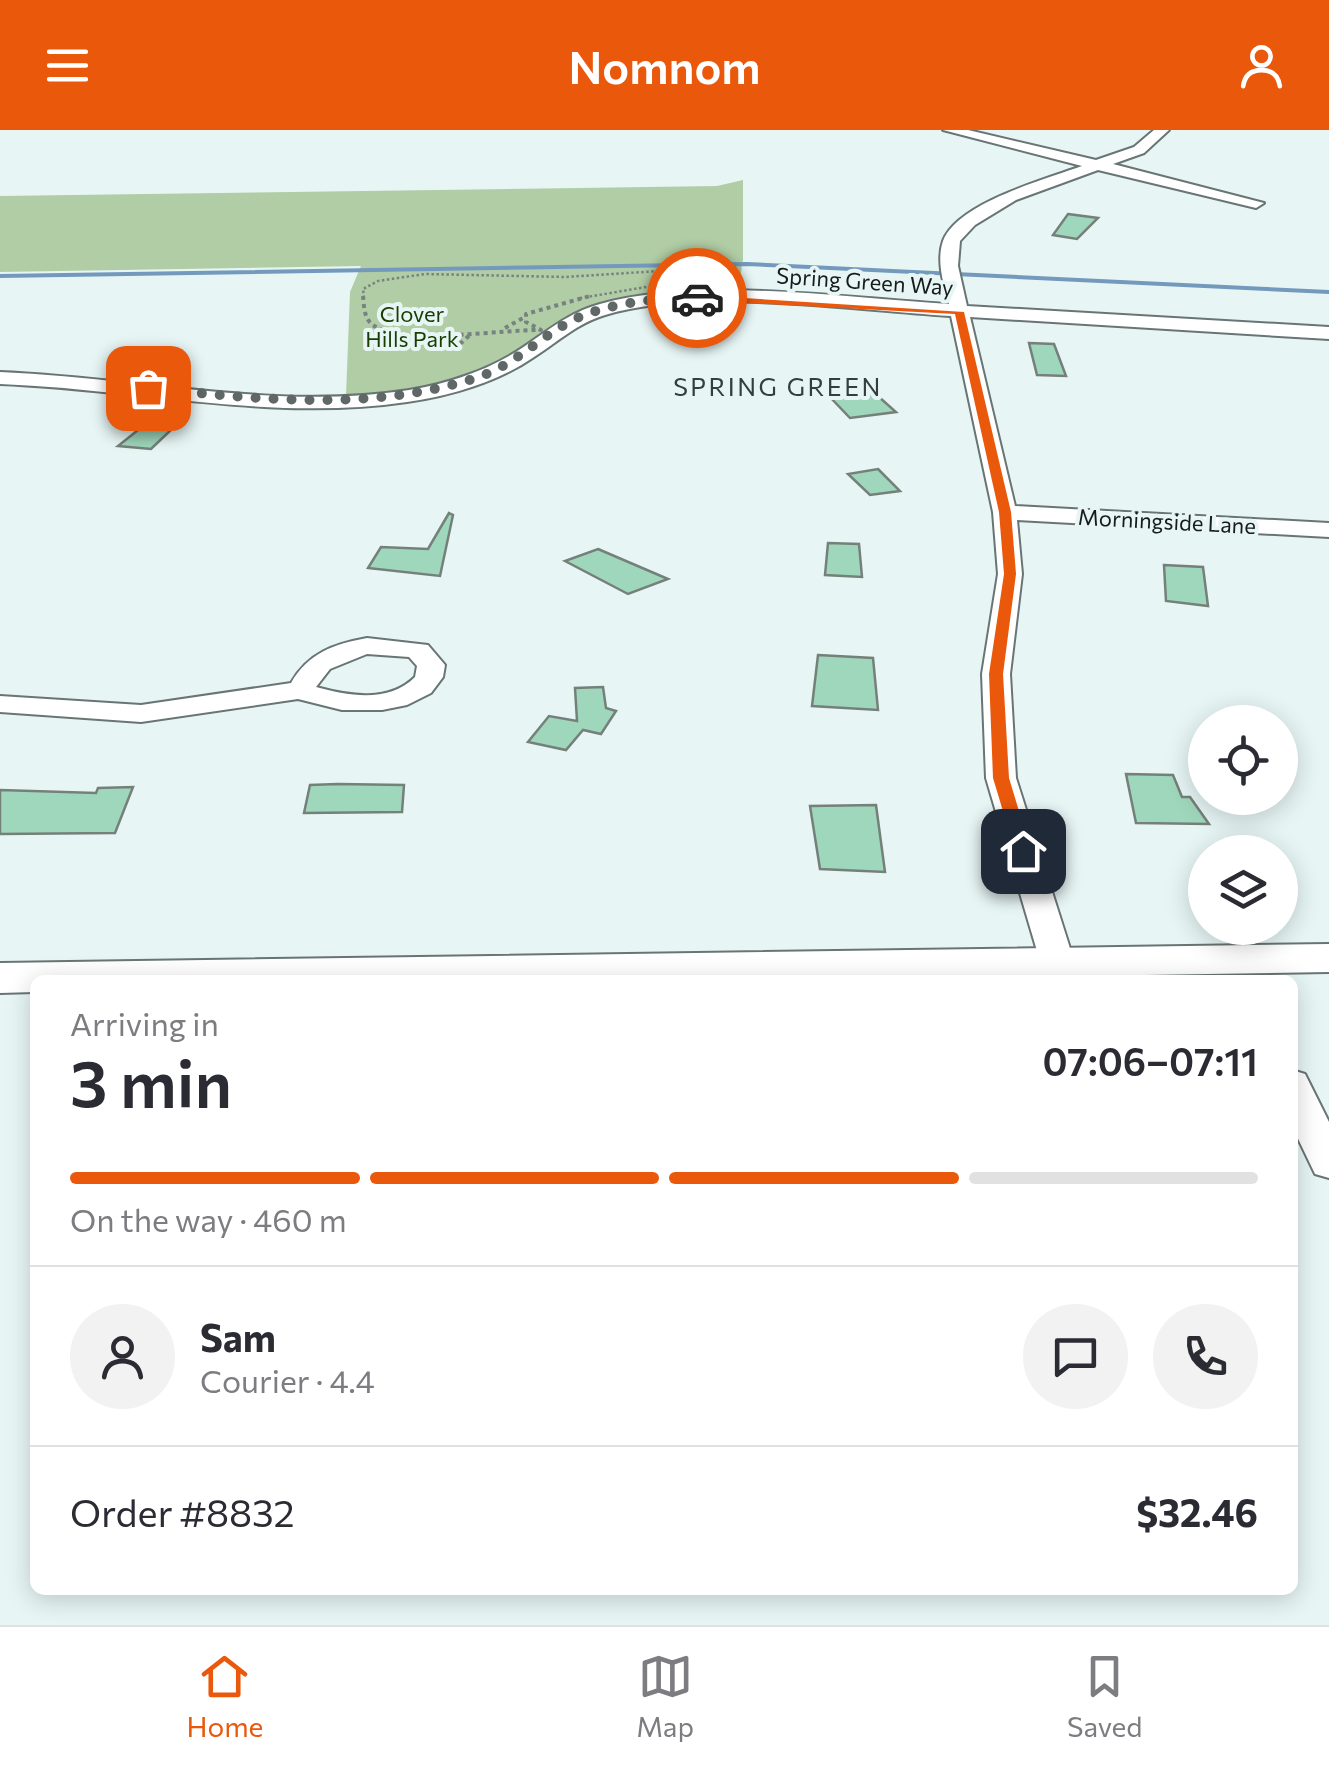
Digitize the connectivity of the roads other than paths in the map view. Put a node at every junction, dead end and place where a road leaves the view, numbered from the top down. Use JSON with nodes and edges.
{"nodes":[{"id":1,"x":950,"y":130,"type":"edge"},
{"id":2,"x":1162,"y":130,"type":"edge"},
{"id":3,"x":1100,"y":166,"type":"junction"},
{"id":4,"x":1256,"y":203,"type":"dead end"},
{"id":5,"x":959,"y":312,"type":"junction"},
{"id":6,"x":1329,"y":333,"type":"edge"},
{"id":7,"x":0,"y":378,"type":"edge"},
{"id":8,"x":1005,"y":512,"type":"junction"},
{"id":9,"x":1329,"y":530,"type":"edge"},
{"id":10,"x":300,"y":691,"type":"dead end"},
{"id":11,"x":0,"y":704,"type":"edge"},
{"id":12,"x":1329,"y":958,"type":"edge"},
{"id":13,"x":1057,"y":961,"type":"junction"},
{"id":14,"x":1240,"y":970,"type":"edge"},
{"id":15,"x":187,"y":975,"type":"edge"},
{"id":16,"x":0,"y":978,"type":"edge"},
{"id":17,"x":30,"y":978,"type":"edge"},
{"id":18,"x":1298,"y":1097,"type":"edge"},
{"id":19,"x":1329,"y":1163,"type":"edge"}],
"edges":[{"from":1,"to":3,"type":"street"},
{"from":2,"to":3,"type":"street"},
{"from":3,"to":4,"type":"street"},
{"from":3,"to":5,"type":"street"},
{"from":5,"to":6,"type":"street","name":"Spring Green Way"},
{"from":5,"to":7,"type":"street","name":"Spring Green Way"},
{"from":5,"to":8,"type":"street"},
{"from":8,"to":9,"type":"street","name":"Morningside Lane"},
{"from":8,"to":13,"type":"street"},
{"from":10,"to":11,"type":"street"},
{"from":12,"to":14,"type":"street"},
{"from":13,"to":14,"type":"street"},
{"from":13,"to":15,"type":"street"},
{"from":16,"to":17,"type":"street"},
{"from":18,"to":19,"type":"street"}]}
